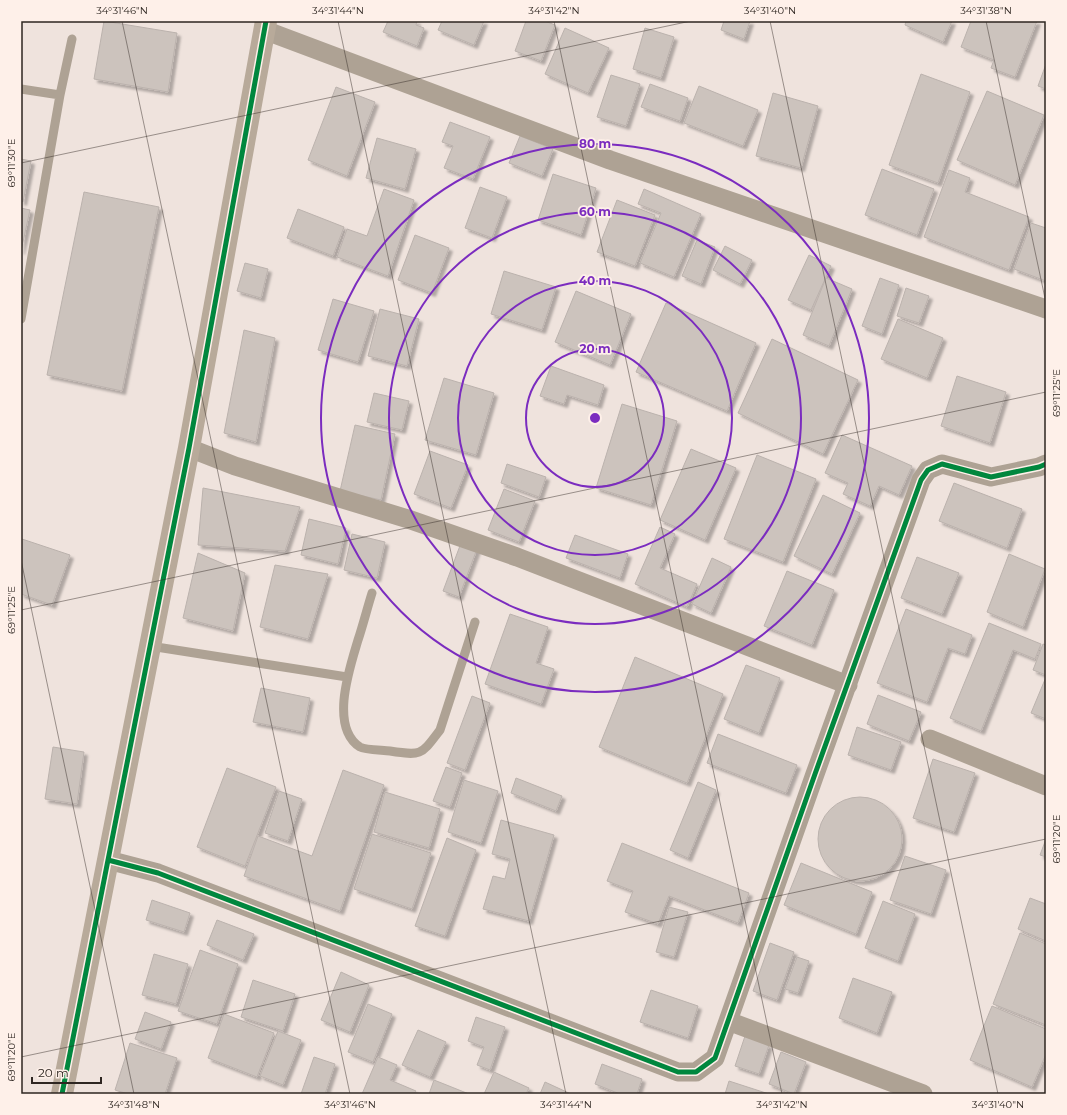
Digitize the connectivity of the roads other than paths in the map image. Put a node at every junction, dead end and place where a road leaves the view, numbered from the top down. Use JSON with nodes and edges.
{"nodes":[{"id":1,"x":265,"y":26,"type":"edge"},
{"id":2,"x":72,"y":40,"type":"dead end"},
{"id":3,"x":21,"y":89,"type":"edge"},
{"id":4,"x":60,"y":95,"type":"junction"},
{"id":5,"x":1046,"y":308,"type":"edge"},
{"id":6,"x":21,"y":319,"type":"edge"},
{"id":7,"x":189,"y":448,"type":"junction"},
{"id":8,"x":1044,"y":468,"type":"edge"},
{"id":9,"x":372,"y":593,"type":"dead end"},
{"id":10,"x":475,"y":622,"type":"dead end"},
{"id":11,"x":150,"y":646,"type":"junction"},
{"id":12,"x":347,"y":677,"type":"junction"},
{"id":13,"x":848,"y":685,"type":"junction"},
{"id":14,"x":930,"y":739,"type":"dead end"},
{"id":15,"x":1046,"y":786,"type":"edge"},
{"id":16,"x":108,"y":860,"type":"junction"},
{"id":17,"x":728,"y":1021,"type":"junction"},
{"id":18,"x":62,"y":1094,"type":"edge"},
{"id":19,"x":923,"y":1094,"type":"edge"}],
"edges":[{"from":1,"to":5,"type":"street"},
{"from":1,"to":7,"type":"street"},
{"from":2,"to":4,"type":"lane"},
{"from":3,"to":4,"type":"lane"},
{"from":4,"to":6,"type":"lane"},
{"from":7,"to":11,"type":"street"},
{"from":7,"to":13,"type":"street"},
{"from":8,"to":13,"type":"street"},
{"from":9,"to":12,"type":"lane"},
{"from":10,"to":12,"type":"lane"},
{"from":11,"to":12,"type":"lane"},
{"from":11,"to":16,"type":"street"},
{"from":13,"to":17,"type":"street"},
{"from":14,"to":15,"type":"street"},
{"from":16,"to":17,"type":"street"},
{"from":16,"to":18,"type":"street"},
{"from":17,"to":19,"type":"street"}]}
